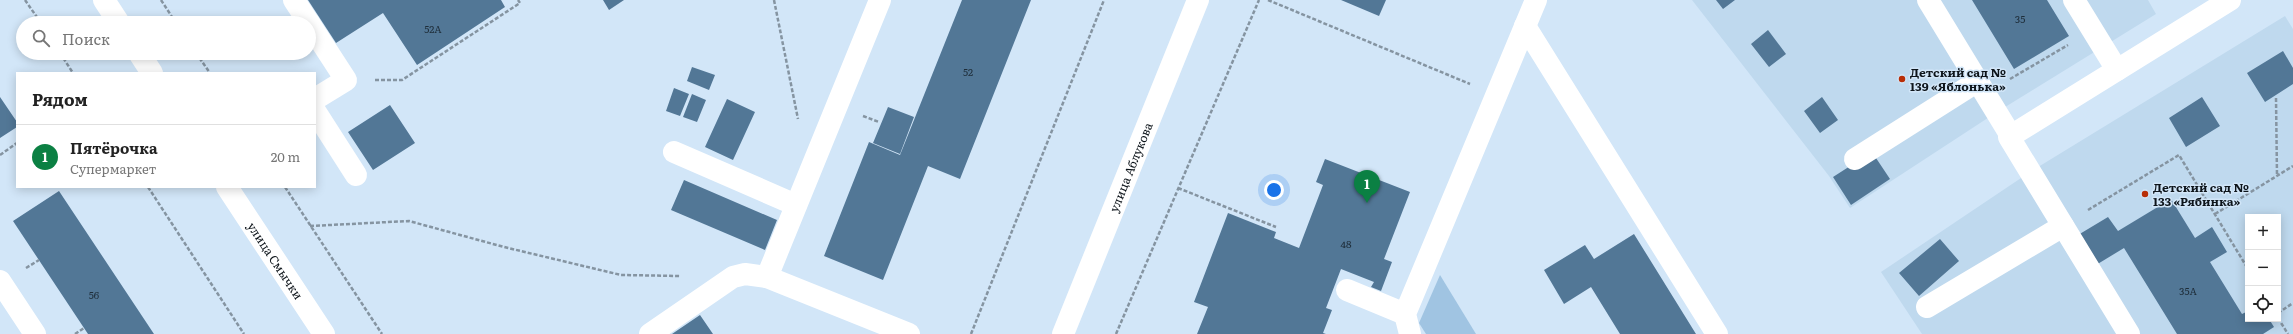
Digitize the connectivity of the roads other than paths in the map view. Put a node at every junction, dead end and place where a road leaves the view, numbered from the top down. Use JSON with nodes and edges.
{"nodes":[{"id":1,"x":104,"y":0,"type":"edge"},
{"id":2,"x":294,"y":0,"type":"edge"},
{"id":3,"x":880,"y":0,"type":"edge"},
{"id":4,"x":1198,"y":0,"type":"edge"},
{"id":5,"x":1536,"y":0,"type":"edge"},
{"id":6,"x":1928,"y":0,"type":"edge"},
{"id":7,"x":2074,"y":0,"type":"edge"},
{"id":8,"x":2230,"y":0,"type":"edge"},
{"id":9,"x":114,"y":16,"type":"edge"},
{"id":10,"x":304,"y":16,"type":"edge"},
{"id":11,"x":1525,"y":26,"type":"junction"},
{"id":12,"x":316,"y":34,"type":"edge"},
{"id":13,"x":144,"y":60,"type":"edge"},
{"id":14,"x":2117,"y":70,"type":"junction"},
{"id":15,"x":151,"y":72,"type":"edge"},
{"id":16,"x":1982,"y":88,"type":"junction"},
{"id":17,"x":316,"y":98,"type":"edge"},
{"id":18,"x":316,"y":113,"type":"edge"},
{"id":19,"x":2011,"y":136,"type":"junction"},
{"id":20,"x":674,"y":152,"type":"dead end"},
{"id":21,"x":1854,"y":159,"type":"dead end"},
{"id":22,"x":356,"y":175,"type":"dead end"},
{"id":23,"x":228,"y":188,"type":"edge"},
{"id":24,"x":796,"y":205,"type":"junction"},
{"id":25,"x":2063,"y":226,"type":"junction"},
{"id":26,"x":767,"y":278,"type":"junction"},
{"id":27,"x":0,"y":281,"type":"edge"},
{"id":28,"x":1347,"y":290,"type":"dead end"},
{"id":29,"x":1927,"y":307,"type":"dead end"},
{"id":30,"x":1408,"y":324,"type":"edge"},
{"id":31,"x":35,"y":334,"type":"edge"},
{"id":32,"x":324,"y":334,"type":"edge"},
{"id":33,"x":650,"y":334,"type":"edge"},
{"id":34,"x":909,"y":334,"type":"edge"},
{"id":35,"x":1063,"y":334,"type":"edge"},
{"id":36,"x":1717,"y":334,"type":"edge"},
{"id":37,"x":2129,"y":334,"type":"edge"}],
"edges":[{"from":1,"to":9,"type":"street"},
{"from":2,"to":10,"type":"street"},
{"from":3,"to":24,"type":"street"},
{"from":4,"to":35,"type":"street","name":"улица Аблукова"},
{"from":5,"to":11,"type":"street"},
{"from":6,"to":16,"type":"street"},
{"from":7,"to":14,"type":"street"},
{"from":8,"to":14,"type":"street"},
{"from":11,"to":30,"type":"street"},
{"from":11,"to":36,"type":"street"},
{"from":12,"to":17,"type":"street"},
{"from":13,"to":15,"type":"street"},
{"from":14,"to":19,"type":"street"},
{"from":16,"to":19,"type":"street"},
{"from":16,"to":21,"type":"street"},
{"from":18,"to":22,"type":"street"},
{"from":19,"to":25,"type":"street"},
{"from":20,"to":24,"type":"street"},
{"from":23,"to":32,"type":"street","name":"улица Смычки"},
{"from":24,"to":26,"type":"street"},
{"from":25,"to":29,"type":"street"},
{"from":25,"to":37,"type":"street"},
{"from":26,"to":33,"type":"street"},
{"from":26,"to":34,"type":"street"},
{"from":27,"to":31,"type":"street"},
{"from":28,"to":30,"type":"street"}]}
